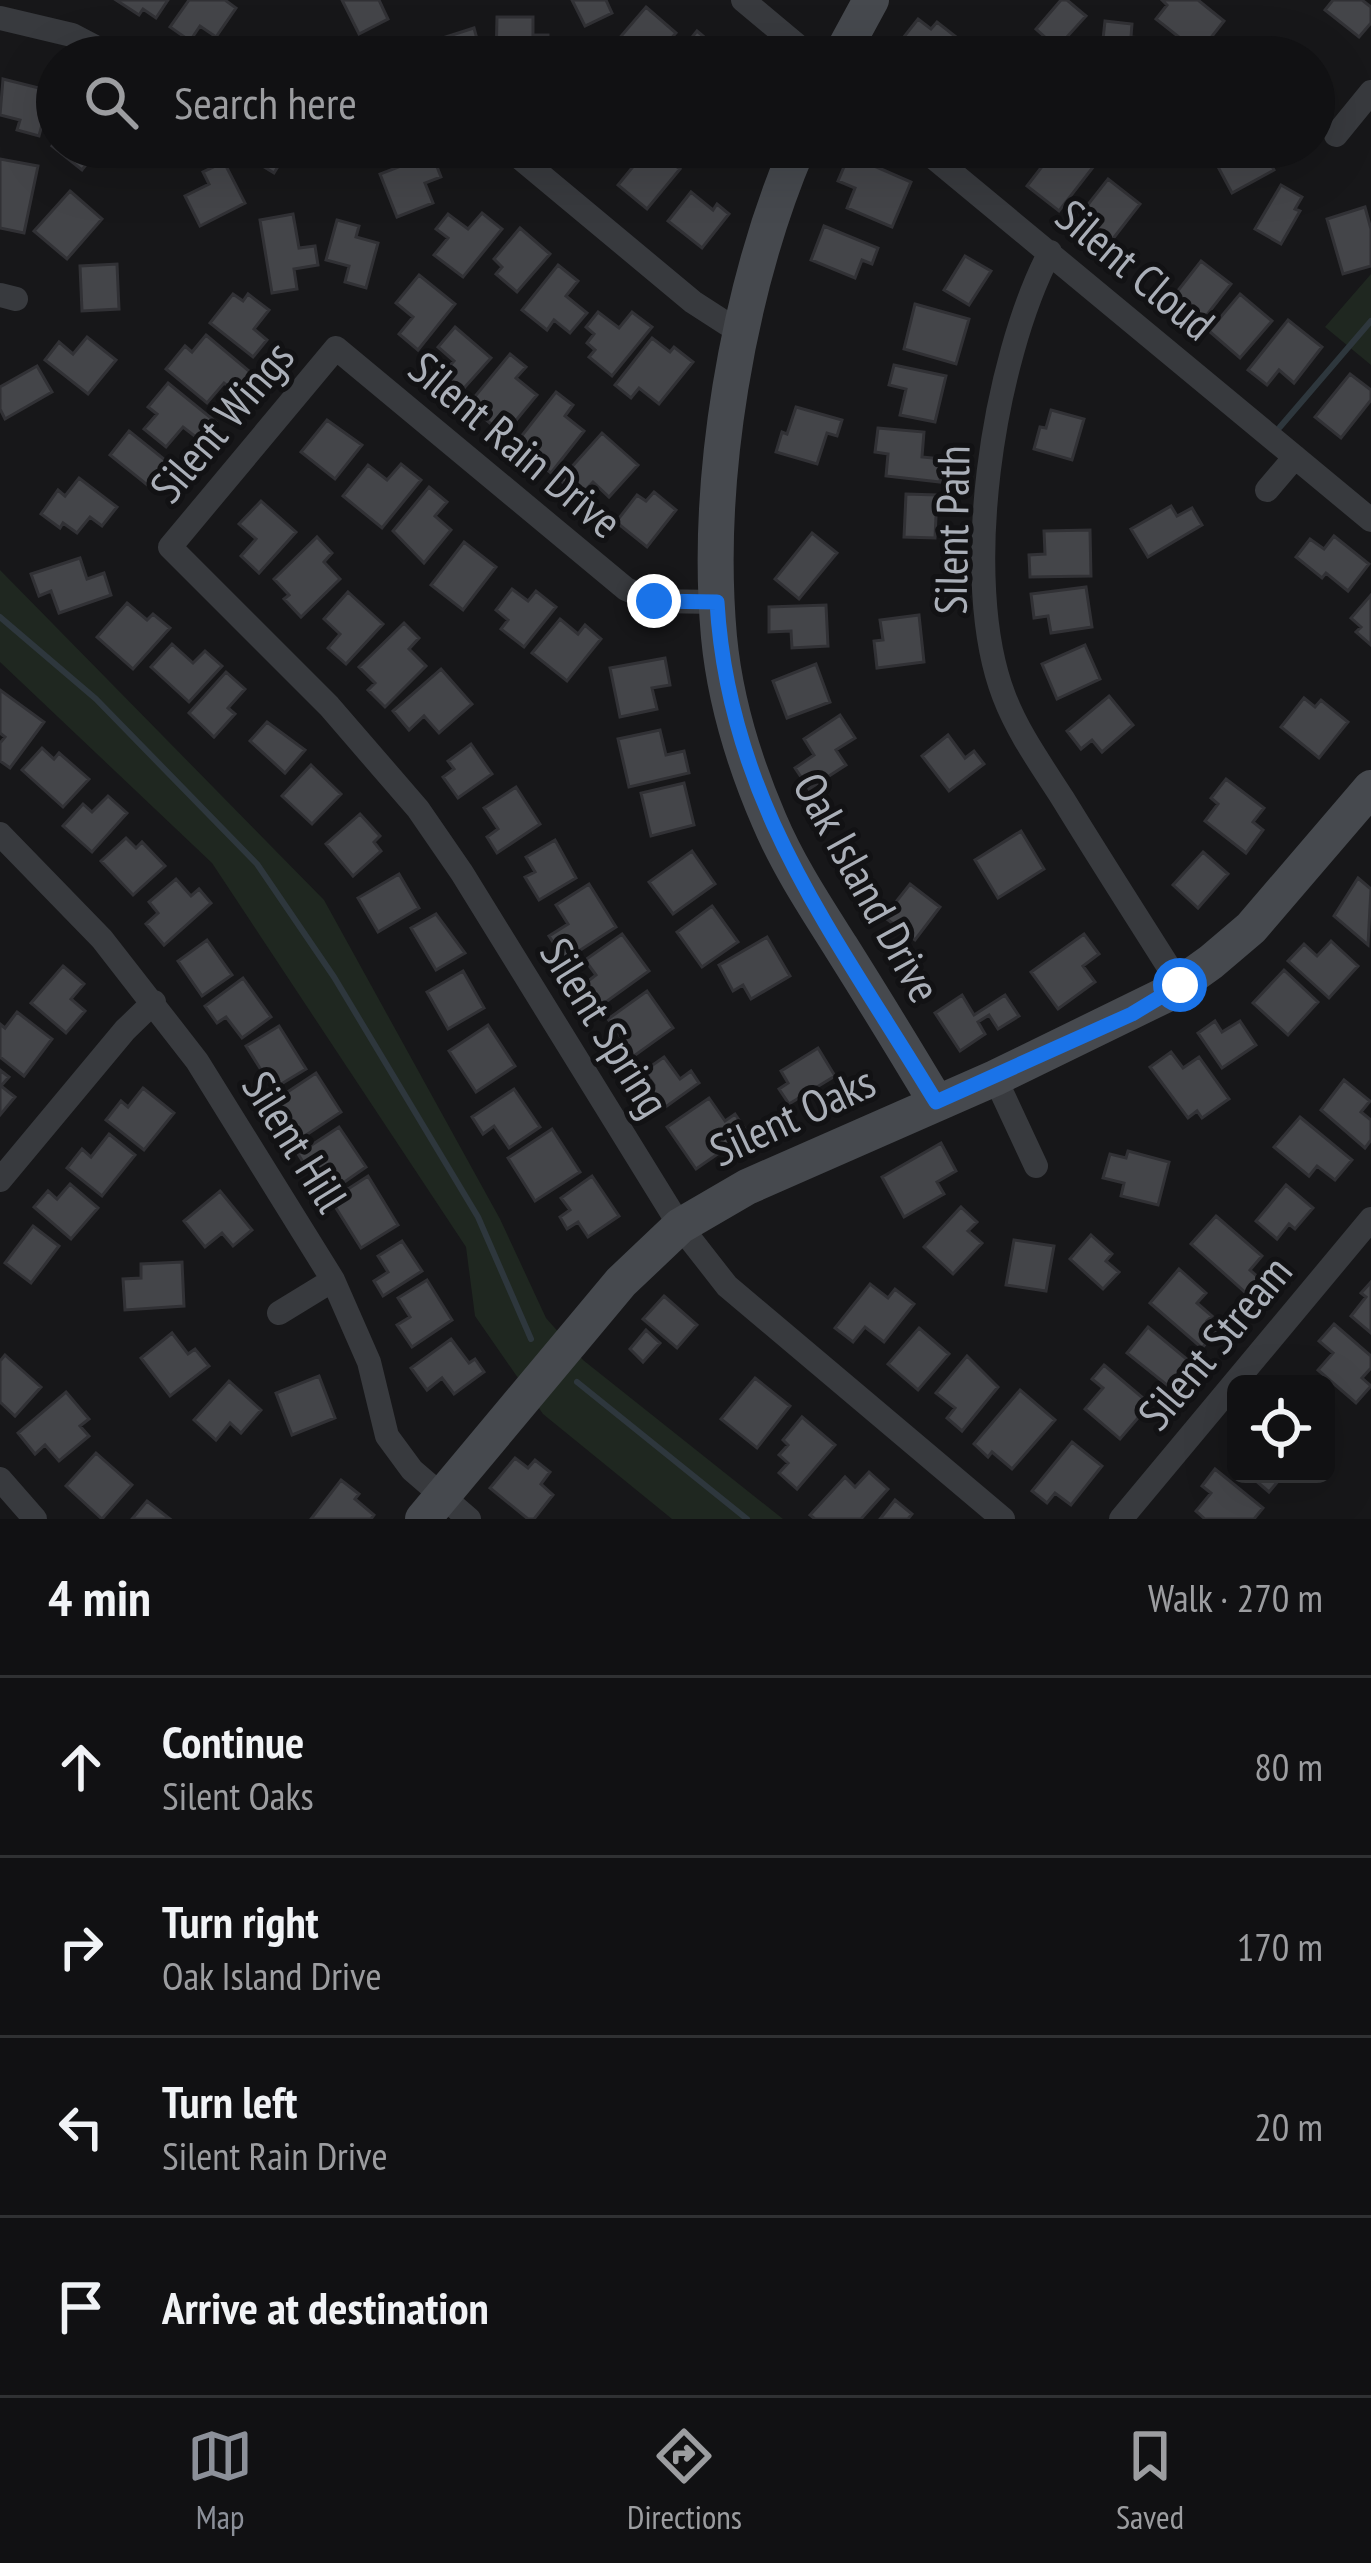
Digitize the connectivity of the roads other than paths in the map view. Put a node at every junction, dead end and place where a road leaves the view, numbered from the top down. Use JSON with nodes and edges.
{"nodes":[{"id":1,"x":743,"y":0,"type":"edge"},
{"id":2,"x":871,"y":0,"type":"edge"},
{"id":3,"x":0,"y":18,"type":"edge"},
{"id":4,"x":73,"y":36,"type":"edge"},
{"id":5,"x":786,"y":36,"type":"edge"},
{"id":6,"x":851,"y":36,"type":"edge"},
{"id":7,"x":1371,"y":92,"type":"edge"},
{"id":8,"x":1336,"y":135,"type":"dead end"},
{"id":9,"x":532,"y":168,"type":"edge"},
{"id":10,"x":789,"y":168,"type":"edge"},
{"id":11,"x":947,"y":168,"type":"edge"},
{"id":12,"x":1050,"y":251,"type":"junction"},
{"id":13,"x":741,"y":333,"type":"junction"},
{"id":14,"x":336,"y":348,"type":"joint"},
{"id":15,"x":1295,"y":457,"type":"junction"},
{"id":16,"x":1267,"y":490,"type":"dead end"},
{"id":17,"x":1371,"y":520,"type":"edge"},
{"id":18,"x":170,"y":547,"type":"joint"},
{"id":19,"x":717,"y":602,"type":"junction"},
{"id":20,"x":1371,"y":788,"type":"edge"},
{"id":21,"x":0,"y":835,"type":"edge"},
{"id":22,"x":1180,"y":985,"type":"junction"},
{"id":23,"x":154,"y":1002,"type":"junction"},
{"id":24,"x":995,"y":1078,"type":"junction"},
{"id":25,"x":936,"y":1102,"type":"junction"},
{"id":26,"x":1036,"y":1166,"type":"dead end"},
{"id":27,"x":0,"y":1180,"type":"edge"},
{"id":28,"x":1371,"y":1219,"type":"edge"},
{"id":29,"x":680,"y":1226,"type":"junction"},
{"id":30,"x":333,"y":1280,"type":"junction"},
{"id":31,"x":279,"y":1313,"type":"dead end"},
{"id":32,"x":0,"y":1479,"type":"edge"},
{"id":33,"x":445,"y":1511,"type":"edge"},
{"id":34,"x":34,"y":1519,"type":"edge"},
{"id":35,"x":1003,"y":1519,"type":"edge"},
{"id":36,"x":1121,"y":1519,"type":"edge"}],
"edges":[{"from":1,"to":5,"type":"street"},
{"from":2,"to":6,"type":"street"},
{"from":3,"to":4,"type":"street"},
{"from":7,"to":8,"type":"street"},
{"from":9,"to":13,"type":"street"},
{"from":10,"to":13,"type":"street","name":"Oak Island Drive"},
{"from":11,"to":12,"type":"street","name":"Silent Cloud"},
{"from":12,"to":15,"type":"street","name":"Silent Cloud"},
{"from":12,"to":22,"type":"street","name":"Silent Path"},
{"from":13,"to":19,"type":"street","name":"Oak Island Drive"},
{"from":14,"to":18,"type":"street","name":"Silent Wings"},
{"from":14,"to":19,"type":"street","name":"Silent Rain Drive"},
{"from":15,"to":16,"type":"street"},
{"from":15,"to":17,"type":"street","name":"Silent Cloud"},
{"from":18,"to":29,"type":"street","name":"Silent Spring"},
{"from":19,"to":25,"type":"street","name":"Oak Island Drive"},
{"from":20,"to":22,"type":"street","name":"Silent Oaks"},
{"from":21,"to":23,"type":"street","name":"Silent Hill"},
{"from":22,"to":24,"type":"street","name":"Silent Oaks"},
{"from":23,"to":27,"type":"street"},
{"from":23,"to":30,"type":"street","name":"Silent Hill"},
{"from":24,"to":25,"type":"street","name":"Silent Oaks"},
{"from":24,"to":26,"type":"street"},
{"from":25,"to":29,"type":"street","name":"Silent Oaks"},
{"from":28,"to":36,"type":"street","name":"Silent Stream"},
{"from":29,"to":33,"type":"street","name":"Silent Oaks"},
{"from":29,"to":35,"type":"street","name":"Silent Spring"},
{"from":30,"to":31,"type":"street"},
{"from":30,"to":33,"type":"street","name":"Silent Hill"},
{"from":32,"to":34,"type":"street"}]}
